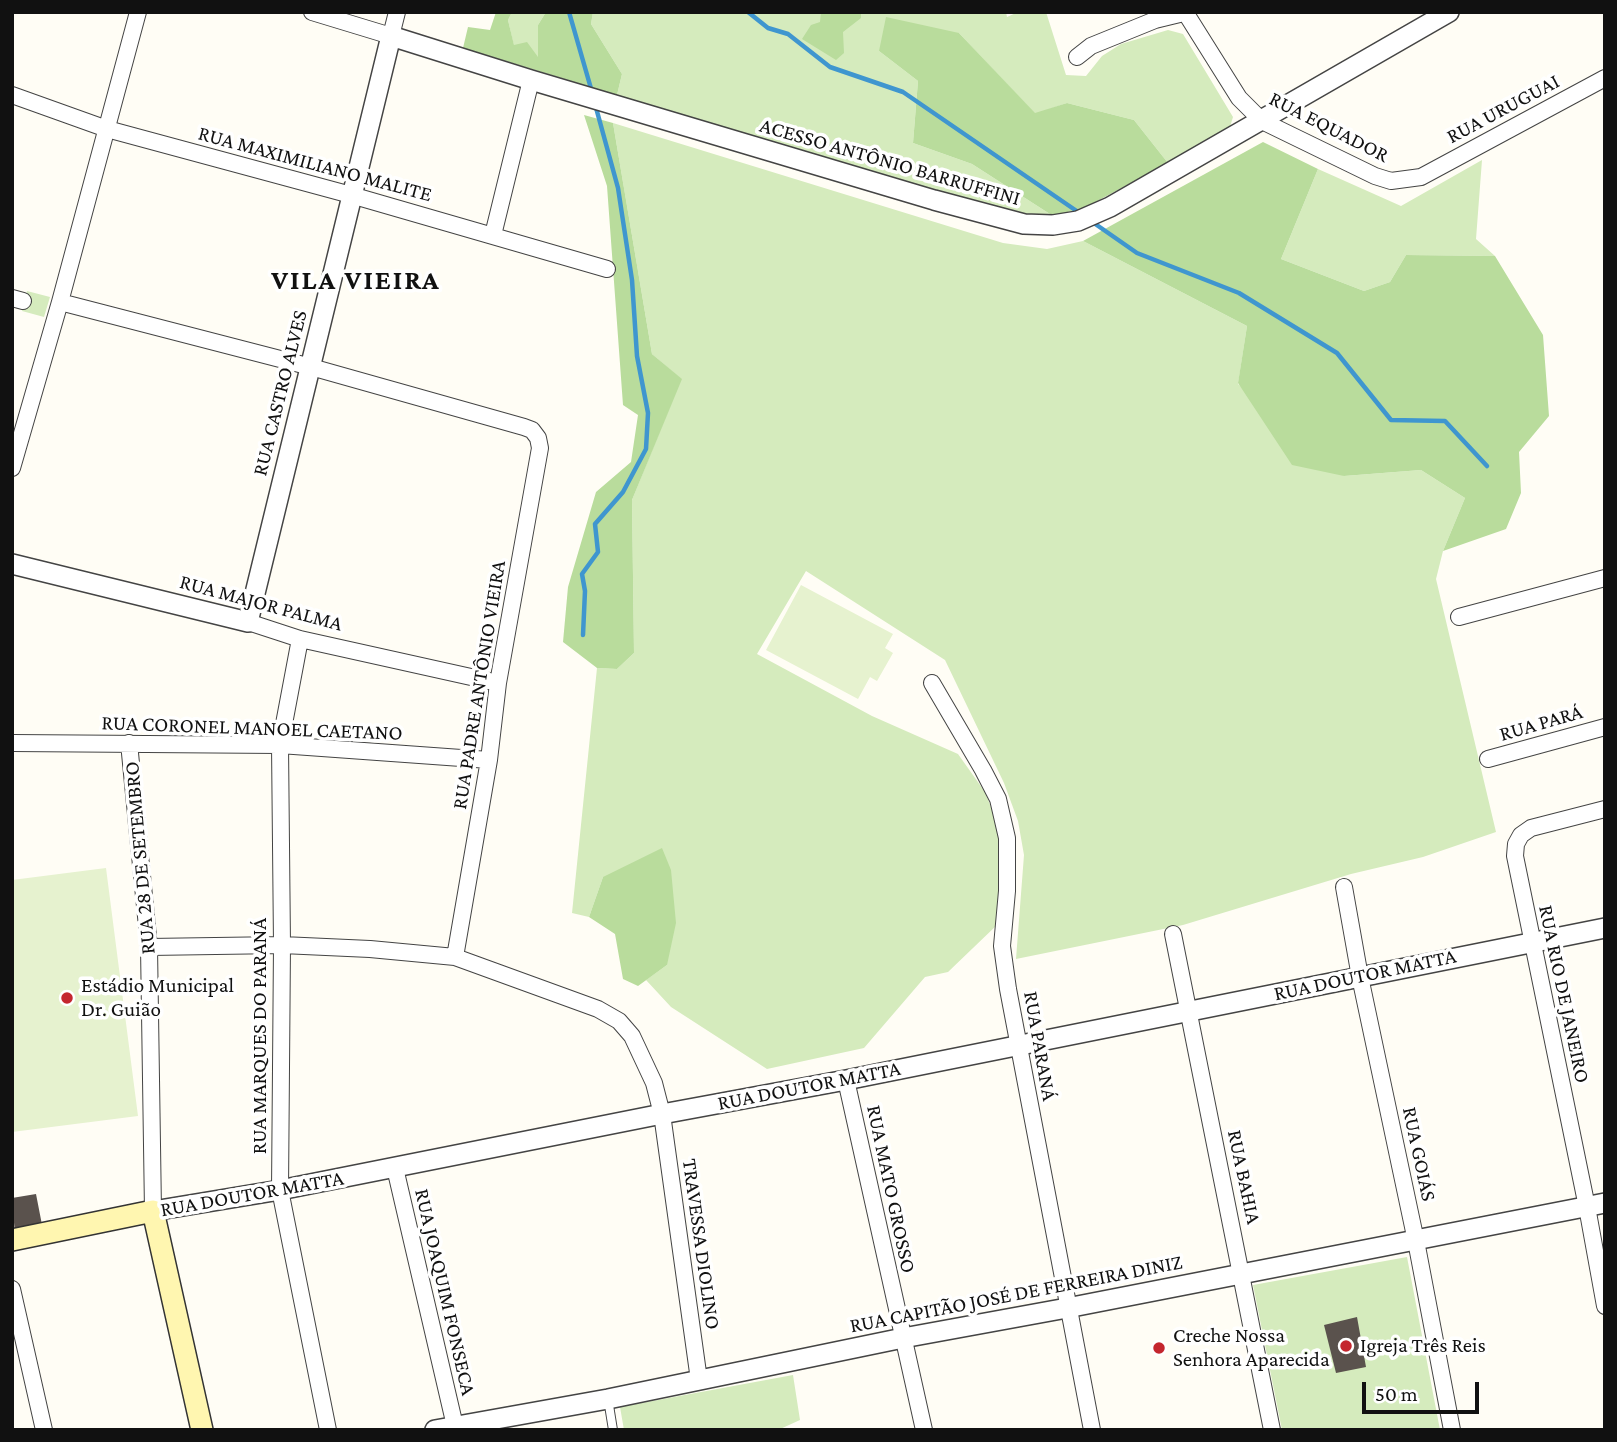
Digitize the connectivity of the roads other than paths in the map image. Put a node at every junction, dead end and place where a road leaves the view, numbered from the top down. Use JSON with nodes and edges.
{"nodes":[{"id":1,"x":138,"y":12,"type":"edge"},
{"id":2,"x":312,"y":12,"type":"edge"},
{"id":3,"x":397,"y":12,"type":"edge"},
{"id":4,"x":1449,"y":12,"type":"edge"},
{"id":5,"x":1186,"y":13,"type":"edge"},
{"id":6,"x":391,"y":36,"type":"junction"},
{"id":7,"x":1077,"y":57,"type":"dead end"},
{"id":8,"x":1605,"y":78,"type":"edge"},
{"id":9,"x":531,"y":80,"type":"junction"},
{"id":10,"x":12,"y":95,"type":"edge"},
{"id":11,"x":1262,"y":121,"type":"junction"},
{"id":12,"x":107,"y":129,"type":"junction"},
{"id":13,"x":1421,"y":177,"type":"joint"},
{"id":14,"x":351,"y":195,"type":"junction"},
{"id":15,"x":493,"y":234,"type":"junction"},
{"id":16,"x":607,"y":269,"type":"dead end"},
{"id":17,"x":60,"y":302,"type":"junction"},
{"id":18,"x":310,"y":367,"type":"junction"},
{"id":19,"x":12,"y":468,"type":"edge"},
{"id":20,"x":12,"y":564,"type":"edge"},
{"id":21,"x":1605,"y":578,"type":"edge"},
{"id":22,"x":1459,"y":617,"type":"dead end"},
{"id":23,"x":248,"y":622,"type":"junction"},
{"id":24,"x":300,"y":639,"type":"junction"},
{"id":25,"x":932,"y":683,"type":"dead end"},
{"id":26,"x":498,"y":684,"type":"junction"},
{"id":27,"x":1605,"y":727,"type":"edge"},
{"id":28,"x":12,"y":743,"type":"edge"},
{"id":29,"x":129,"y":743,"type":"junction"},
{"id":30,"x":280,"y":745,"type":"junction"},
{"id":31,"x":489,"y":760,"type":"junction"},
{"id":32,"x":1488,"y":760,"type":"dead end"},
{"id":33,"x":1605,"y":809,"type":"edge"},
{"id":34,"x":1345,"y":887,"type":"dead end"},
{"id":35,"x":1605,"y":928,"type":"edge"},
{"id":36,"x":1173,"y":934,"type":"dead end"},
{"id":37,"x":1532,"y":941,"type":"junction"},
{"id":38,"x":282,"y":945,"type":"junction"},
{"id":39,"x":149,"y":947,"type":"junction"},
{"id":40,"x":455,"y":957,"type":"junction"},
{"id":41,"x":1360,"y":977,"type":"junction"},
{"id":42,"x":1188,"y":1011,"type":"junction"},
{"id":43,"x":1017,"y":1045,"type":"junction"},
{"id":44,"x":846,"y":1080,"type":"junction"},
{"id":45,"x":662,"y":1114,"type":"junction"},
{"id":46,"x":395,"y":1168,"type":"junction"},
{"id":47,"x":280,"y":1190,"type":"junction"},
{"id":48,"x":1596,"y":1205,"type":"edge"},
{"id":49,"x":153,"y":1211,"type":"junction"},
{"id":50,"x":12,"y":1240,"type":"edge"},
{"id":51,"x":1416,"y":1241,"type":"junction"},
{"id":52,"x":1242,"y":1273,"type":"junction"},
{"id":53,"x":12,"y":1289,"type":"edge"},
{"id":54,"x":1605,"y":1306,"type":"edge"},
{"id":55,"x":1067,"y":1308,"type":"junction"},
{"id":56,"x":903,"y":1338,"type":"junction"},
{"id":57,"x":699,"y":1380,"type":"junction"},
{"id":58,"x":608,"y":1399,"type":"junction"},
{"id":59,"x":455,"y":1426,"type":"junction"},
{"id":60,"x":476,"y":1426,"type":"edge"},
{"id":61,"x":44,"y":1430,"type":"edge"},
{"id":62,"x":202,"y":1430,"type":"edge"},
{"id":63,"x":328,"y":1430,"type":"edge"},
{"id":64,"x":435,"y":1430,"type":"edge"},
{"id":65,"x":613,"y":1430,"type":"edge"},
{"id":66,"x":924,"y":1430,"type":"edge"},
{"id":67,"x":1092,"y":1430,"type":"edge"},
{"id":68,"x":1272,"y":1430,"type":"edge"},
{"id":69,"x":1452,"y":1430,"type":"edge"}],
"edges":[{"from":1,"to":12,"type":"street"},
{"from":2,"to":6,"type":"street"},
{"from":3,"to":6,"type":"street","name":"RUA CASTRO ALVES"},
{"from":4,"to":11,"type":"street","name":"ACESSO ANTÔNIO BARRUFFINI"},
{"from":5,"to":7,"type":"street"},
{"from":5,"to":11,"type":"street","name":"RUA EQUADOR"},
{"from":6,"to":9,"type":"street","name":"ACESSO ANTÔNIO BARRUFFINI"},
{"from":6,"to":14,"type":"street","name":"RUA CASTRO ALVES"},
{"from":8,"to":13,"type":"street","name":"RUA URUGUAI"},
{"from":9,"to":11,"type":"street","name":"ACESSO ANTÔNIO BARRUFFINI"},
{"from":9,"to":15,"type":"street"},
{"from":10,"to":12,"type":"street","name":"RUA MAXIMILIANO MALITE"},
{"from":11,"to":13,"type":"street","name":"RUA EQUADOR"},
{"from":12,"to":14,"type":"street","name":"RUA MAXIMILIANO MALITE"},
{"from":12,"to":17,"type":"street"},
{"from":14,"to":15,"type":"street","name":"RUA MAXIMILIANO MALITE"},
{"from":14,"to":18,"type":"street","name":"RUA CASTRO ALVES"},
{"from":15,"to":16,"type":"street","name":"RUA MAXIMILIANO MALITE"},
{"from":17,"to":18,"type":"street"},
{"from":17,"to":19,"type":"street"},
{"from":18,"to":23,"type":"street","name":"RUA CASTRO ALVES"},
{"from":18,"to":26,"type":"street","name":"RUA PADRE ANTÔNIO VIEIRA"},
{"from":20,"to":23,"type":"street","name":"RUA MAJOR PALMA"},
{"from":21,"to":22,"type":"street"},
{"from":23,"to":24,"type":"street","name":"RUA MAJOR PALMA"},
{"from":24,"to":26,"type":"street","name":"RUA MAJOR PALMA"},
{"from":24,"to":30,"type":"street","name":"RUA MARQUES DO PARANÁ"},
{"from":25,"to":43,"type":"street","name":"RUA PARANÁ"},
{"from":26,"to":31,"type":"street","name":"RUA PADRE ANTÔNIO VIEIRA"},
{"from":27,"to":32,"type":"street","name":"RUA PARÁ"},
{"from":28,"to":29,"type":"street","name":"RUA CORONEL MANOEL CAETANO"},
{"from":29,"to":30,"type":"street","name":"RUA CORONEL MANOEL CAETANO"},
{"from":29,"to":39,"type":"street","name":"RUA 28 DE SETEMBRO"},
{"from":30,"to":31,"type":"street","name":"RUA CORONEL MANOEL CAETANO"},
{"from":30,"to":38,"type":"street","name":"RUA MARQUES DO PARANÁ"},
{"from":31,"to":40,"type":"street","name":"RUA PADRE ANTÔNIO VIEIRA"},
{"from":33,"to":37,"type":"street","name":"RUA RIO DE JANEIRO"},
{"from":34,"to":41,"type":"street","name":"RUA GOIÁS"},
{"from":35,"to":37,"type":"street","name":"RUA DOUTOR MATTA"},
{"from":36,"to":42,"type":"street","name":"RUA BAHIA"},
{"from":37,"to":41,"type":"street","name":"RUA DOUTOR MATTA"},
{"from":37,"to":48,"type":"street","name":"RUA RIO DE JANEIRO"},
{"from":38,"to":39,"type":"street","name":"TRAVESSA DIOLINO"},
{"from":38,"to":40,"type":"street","name":"TRAVESSA DIOLINO"},
{"from":38,"to":47,"type":"street","name":"RUA MARQUES DO PARANÁ"},
{"from":39,"to":49,"type":"street","name":"RUA 28 DE SETEMBRO"},
{"from":40,"to":45,"type":"street","name":"TRAVESSA DIOLINO"},
{"from":41,"to":42,"type":"street","name":"RUA DOUTOR MATTA"},
{"from":41,"to":51,"type":"street","name":"RUA GOIÁS"},
{"from":42,"to":43,"type":"street","name":"RUA DOUTOR MATTA"},
{"from":42,"to":52,"type":"street","name":"RUA BAHIA"},
{"from":43,"to":44,"type":"street","name":"RUA DOUTOR MATTA"},
{"from":43,"to":55,"type":"street","name":"RUA PARANÁ"},
{"from":44,"to":45,"type":"street","name":"RUA DOUTOR MATTA"},
{"from":44,"to":56,"type":"street","name":"RUA MATO GROSSO"},
{"from":45,"to":46,"type":"street","name":"RUA DOUTOR MATTA"},
{"from":45,"to":57,"type":"street","name":"TRAVESSA DIOLINO"},
{"from":46,"to":47,"type":"street","name":"RUA DOUTOR MATTA"},
{"from":46,"to":59,"type":"street","name":"RUA JOAQUIM FONSECA"},
{"from":47,"to":49,"type":"street","name":"RUA DOUTOR MATTA"},
{"from":47,"to":63,"type":"street","name":"RUA MARQUES DO PARANÁ"},
{"from":48,"to":51,"type":"street","name":"RUA CAPITÃO JOSÉ DE FERREIRA DINIZ"},
{"from":48,"to":54,"type":"street","name":"RUA RIO DE JANEIRO"},
{"from":49,"to":50,"type":"main road","name":"RUA DOUTOR MATTA"},
{"from":49,"to":62,"type":"main road","name":"RUA 28 DE SETEMBRO"},
{"from":51,"to":52,"type":"street","name":"RUA CAPITÃO JOSÉ DE FERREIRA DINIZ"},
{"from":51,"to":69,"type":"street","name":"RUA GOIÁS"},
{"from":52,"to":55,"type":"street","name":"RUA CAPITÃO JOSÉ DE FERREIRA DINIZ"},
{"from":52,"to":68,"type":"street","name":"RUA BAHIA"},
{"from":53,"to":61,"type":"street"},
{"from":55,"to":56,"type":"street","name":"RUA CAPITÃO JOSÉ DE FERREIRA DINIZ"},
{"from":55,"to":67,"type":"street","name":"RUA PARANÁ"},
{"from":56,"to":57,"type":"street","name":"RUA CAPITÃO JOSÉ DE FERREIRA DINIZ"},
{"from":56,"to":66,"type":"street","name":"RUA MATO GROSSO"},
{"from":57,"to":58,"type":"street","name":"RUA CAPITÃO JOSÉ DE FERREIRA DINIZ"},
{"from":58,"to":60,"type":"street","name":"RUA CAPITÃO JOSÉ DE FERREIRA DINIZ"},
{"from":58,"to":65,"type":"lane"},
{"from":59,"to":60,"type":"street","name":"RUA CAPITÃO JOSÉ DE FERREIRA DINIZ"},
{"from":59,"to":64,"type":"street","name":"RUA CAPITÃO JOSÉ DE FERREIRA DINIZ"}]}
